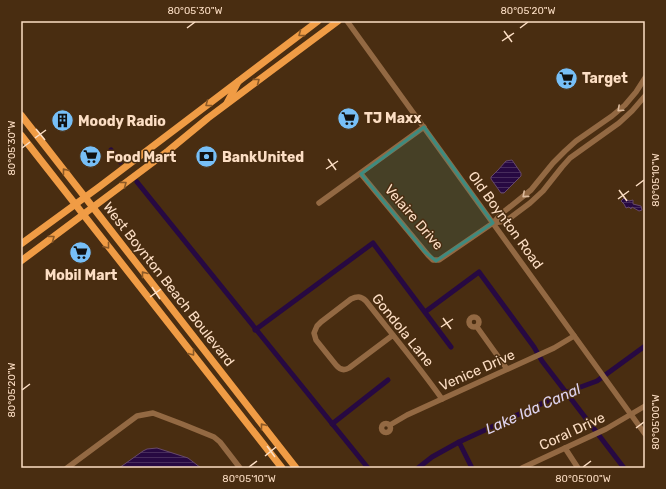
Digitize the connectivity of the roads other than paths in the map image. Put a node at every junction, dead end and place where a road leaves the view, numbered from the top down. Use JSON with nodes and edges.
{"nodes":[{"id":1,"x":318,"y":21,"type":"edge"},
{"id":2,"x":338,"y":21,"type":"edge"},
{"id":3,"x":347,"y":21,"type":"edge"},
{"id":4,"x":250,"y":72,"type":"junction"},
{"id":5,"x":645,"y":78,"type":"edge"},
{"id":6,"x":239,"y":80,"type":"junction"},
{"id":7,"x":242,"y":93,"type":"junction"},
{"id":8,"x":645,"y":96,"type":"edge"},
{"id":9,"x":226,"y":105,"type":"junction"},
{"id":10,"x":21,"y":115,"type":"edge"},
{"id":11,"x":424,"y":127,"type":"junction"},
{"id":12,"x":21,"y":135,"type":"edge"},
{"id":13,"x":361,"y":174,"type":"junction"},
{"id":14,"x":85,"y":197,"type":"junction"},
{"id":15,"x":319,"y":203,"type":"dead end"},
{"id":16,"x":75,"y":204,"type":"junction"},
{"id":17,"x":93,"y":207,"type":"junction"},
{"id":18,"x":83,"y":215,"type":"junction"},
{"id":19,"x":493,"y":223,"type":"junction"},
{"id":20,"x":21,"y":244,"type":"edge"},
{"id":21,"x":21,"y":261,"type":"edge"},
{"id":22,"x":168,"y":323,"type":"junction"},
{"id":23,"x":185,"y":326,"type":"junction"},
{"id":24,"x":477,"y":327,"type":"dead end"},
{"id":25,"x":393,"y":335,"type":"junction"},
{"id":26,"x":574,"y":336,"type":"junction"},
{"id":27,"x":180,"y":337,"type":"junction"},
{"id":28,"x":196,"y":340,"type":"junction"},
{"id":29,"x":508,"y":369,"type":"junction"},
{"id":30,"x":442,"y":399,"type":"junction"},
{"id":31,"x":645,"y":406,"type":"edge"},
{"id":32,"x":631,"y":414,"type":"junction"},
{"id":33,"x":390,"y":425,"type":"dead end"},
{"id":34,"x":645,"y":434,"type":"edge"},
{"id":35,"x":565,"y":448,"type":"junction"},
{"id":36,"x":67,"y":468,"type":"edge"},
{"id":37,"x":240,"y":468,"type":"edge"},
{"id":38,"x":282,"y":468,"type":"edge"},
{"id":39,"x":296,"y":468,"type":"edge"},
{"id":40,"x":522,"y":468,"type":"edge"},
{"id":41,"x":578,"y":468,"type":"edge"}],
"edges":[{"from":1,"to":4,"type":"main road","one_way":true},
{"from":7,"to":2,"type":"main road","one_way":true},
{"from":3,"to":11,"type":"street","name":"Old Boynton Road"},
{"from":4,"to":6,"type":"main road"},
{"from":4,"to":7,"type":"main road"},
{"from":5,"to":19,"type":"street","one_way":true},
{"from":6,"to":9,"type":"main road"},
{"from":6,"to":14,"type":"main road","one_way":true},
{"from":7,"to":9,"type":"main road"},
{"from":8,"to":19,"type":"street"},
{"from":17,"to":9,"type":"main road","one_way":true},
{"from":14,"to":10,"type":"main road","name":"West Boynton Beach Boulevard","one_way":true},
{"from":11,"to":13,"type":"street"},
{"from":11,"to":19,"type":"street","name":"Old Boynton Road"},
{"from":12,"to":16,"type":"main road","name":"West Boynton Beach Boulevard"},
{"from":13,"to":15,"type":"street"},
{"from":13,"to":19,"type":"street","name":"Velaire Drive"},
{"from":14,"to":16,"type":"main road"},
{"from":14,"to":17,"type":"main road","name":"West Boynton Beach Boulevard"},
{"from":16,"to":18,"type":"main road","name":"West Boynton Beach Boulevard"},
{"from":16,"to":20,"type":"main road"},
{"from":17,"to":18,"type":"main road"},
{"from":23,"to":17,"type":"main road","name":"West Boynton Beach Boulevard","one_way":true},
{"from":21,"to":18,"type":"main road","one_way":true},
{"from":18,"to":22,"type":"main road","name":"West Boynton Beach Boulevard","one_way":true},
{"from":19,"to":26,"type":"street","name":"Old Boynton Road"},
{"from":22,"to":23,"type":"main road"},
{"from":22,"to":27,"type":"main road","name":"West Boynton Beach Boulevard"},
{"from":23,"to":28,"type":"main road","name":"West Boynton Beach Boulevard"},
{"from":24,"to":29,"type":"street"},
{"from":25,"to":25,"type":"street","name":"Gondola Lane"},
{"from":25,"to":30,"type":"street","name":"Gondola Lane"},
{"from":26,"to":29,"type":"street","name":"Venice Drive"},
{"from":26,"to":32,"type":"street","name":"Old Boynton Road"},
{"from":27,"to":28,"type":"main road"},
{"from":27,"to":38,"type":"main road","name":"West Boynton Beach Boulevard","one_way":true},
{"from":39,"to":28,"type":"main road","name":"West Boynton Beach Boulevard","one_way":true},
{"from":29,"to":30,"type":"street","name":"Venice Drive"},
{"from":30,"to":33,"type":"street","name":"Venice Drive"},
{"from":31,"to":32,"type":"street","name":"Coral Drive"},
{"from":32,"to":34,"type":"street","name":"Old Boynton Road"},
{"from":32,"to":35,"type":"street","name":"Coral Drive"},
{"from":35,"to":40,"type":"street","name":"Coral Drive"},
{"from":35,"to":41,"type":"street"},
{"from":36,"to":37,"type":"street"}]}
